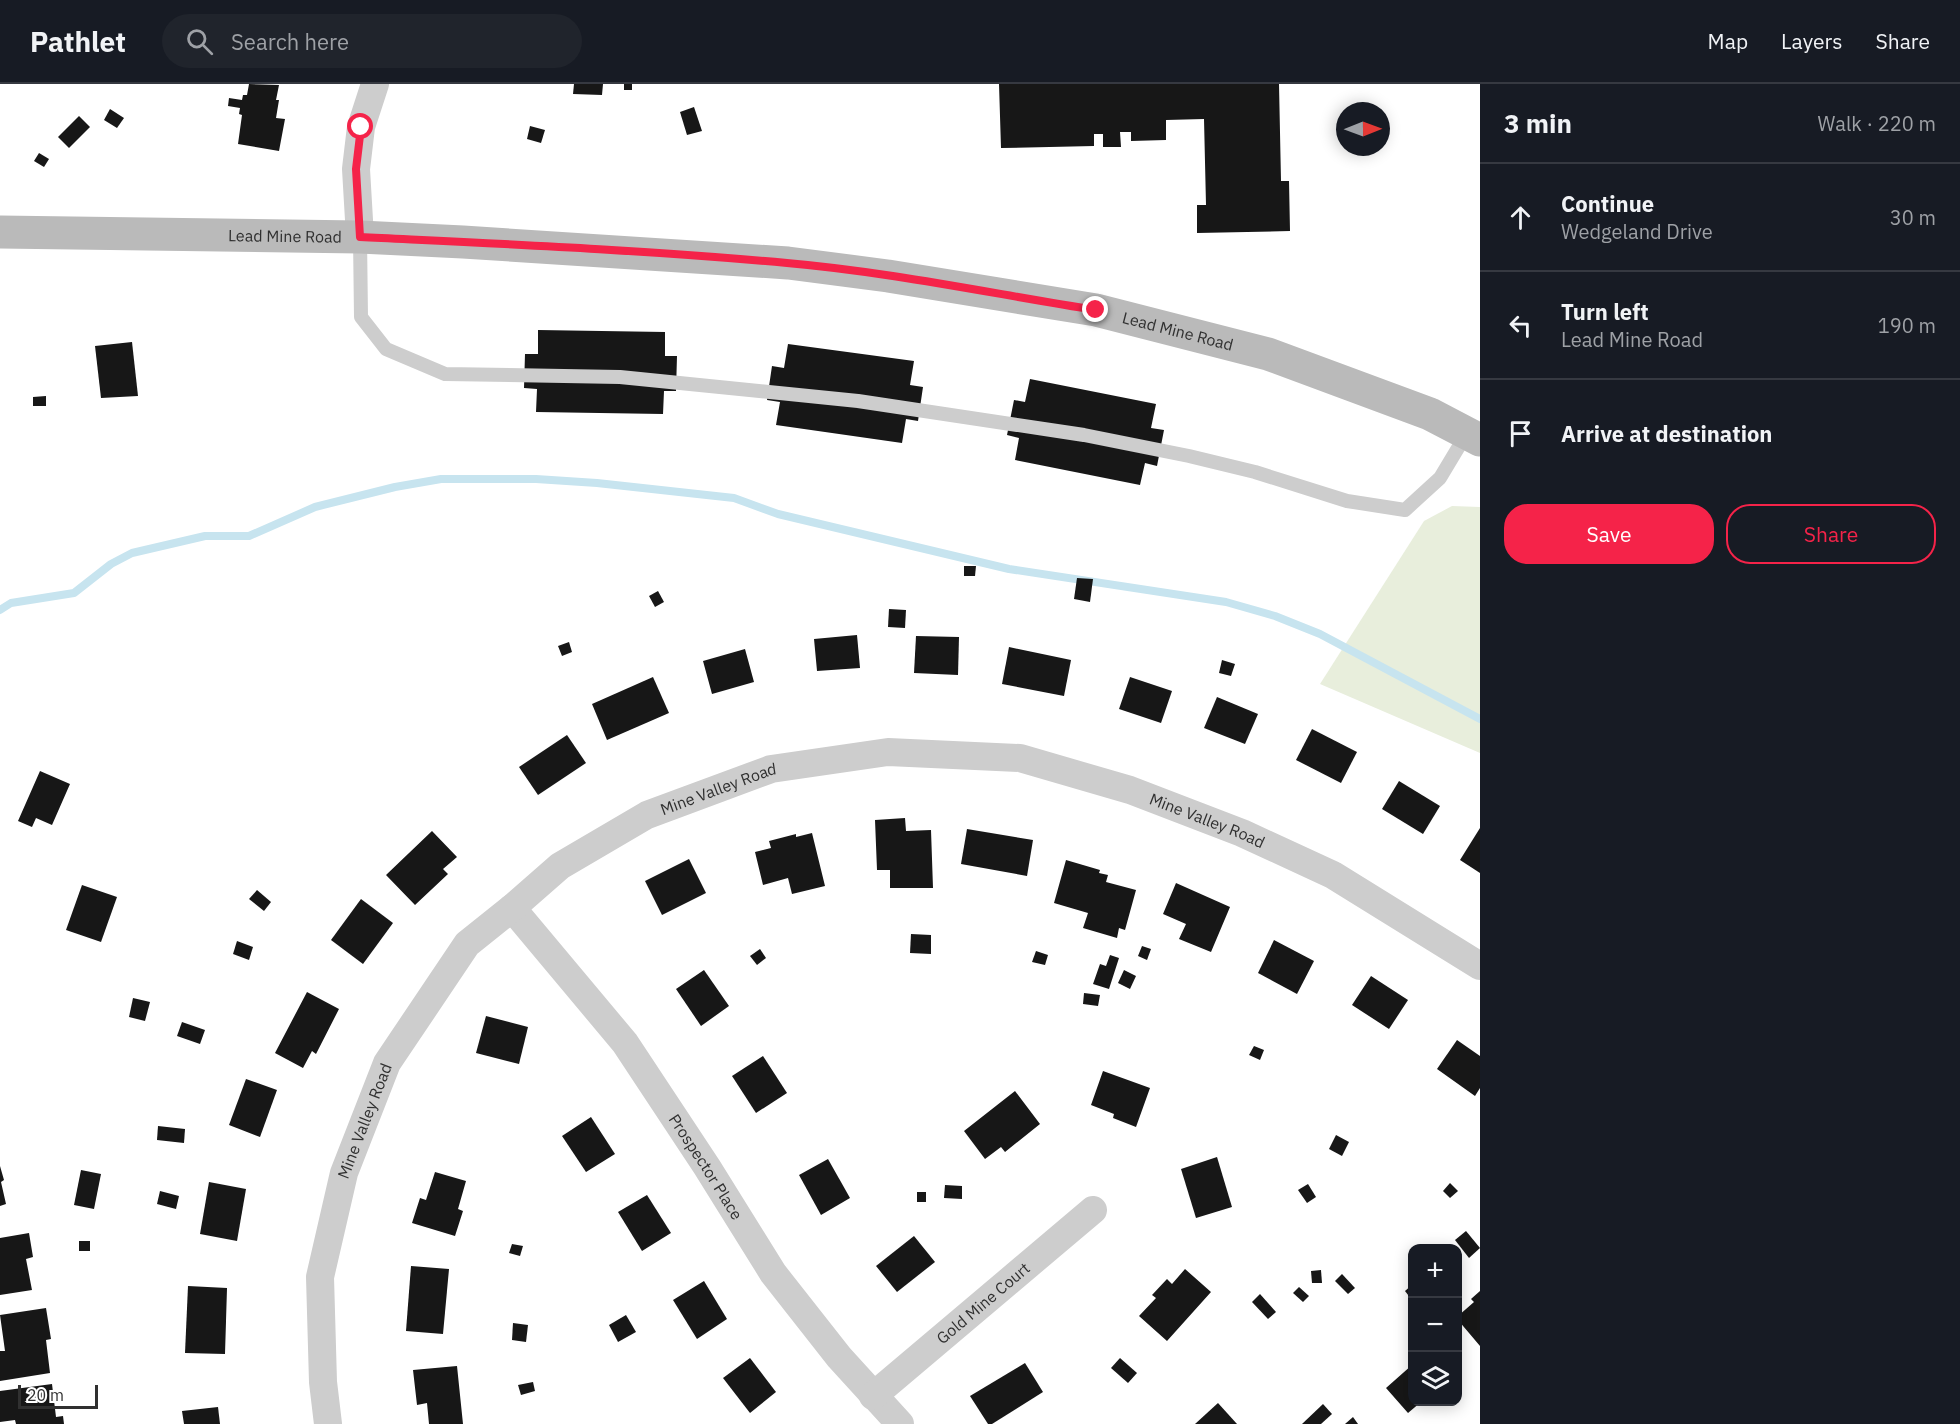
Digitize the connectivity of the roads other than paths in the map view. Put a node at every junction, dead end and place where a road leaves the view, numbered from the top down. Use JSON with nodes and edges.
{"nodes":[{"id":1,"x":375,"y":84,"type":"edge"},
{"id":2,"x":0,"y":232,"type":"edge"},
{"id":3,"x":360,"y":237,"type":"junction"},
{"id":4,"x":1473,"y":437,"type":"edge"},
{"id":5,"x":512,"y":908,"type":"junction"},
{"id":6,"x":1480,"y":966,"type":"edge"},
{"id":7,"x":1093,"y":1210,"type":"dead end"},
{"id":8,"x":873,"y":1396,"type":"junction"},
{"id":9,"x":328,"y":1424,"type":"edge"},
{"id":10,"x":900,"y":1424,"type":"edge"}],
"edges":[{"from":1,"to":3,"type":"street"},
{"from":2,"to":3,"type":"main road","name":"Lead Mine Road"},
{"from":3,"to":4,"type":"main road","name":"Lead Mine Road"},
{"from":3,"to":4,"type":"lane"},
{"from":5,"to":6,"type":"street","name":"Mine Valley Road"},
{"from":5,"to":8,"type":"street","name":"Prospector Place"},
{"from":5,"to":9,"type":"street","name":"Mine Valley Road"},
{"from":7,"to":8,"type":"street","name":"Gold Mine Court"},
{"from":8,"to":10,"type":"street","name":"Prospector Place"}]}
